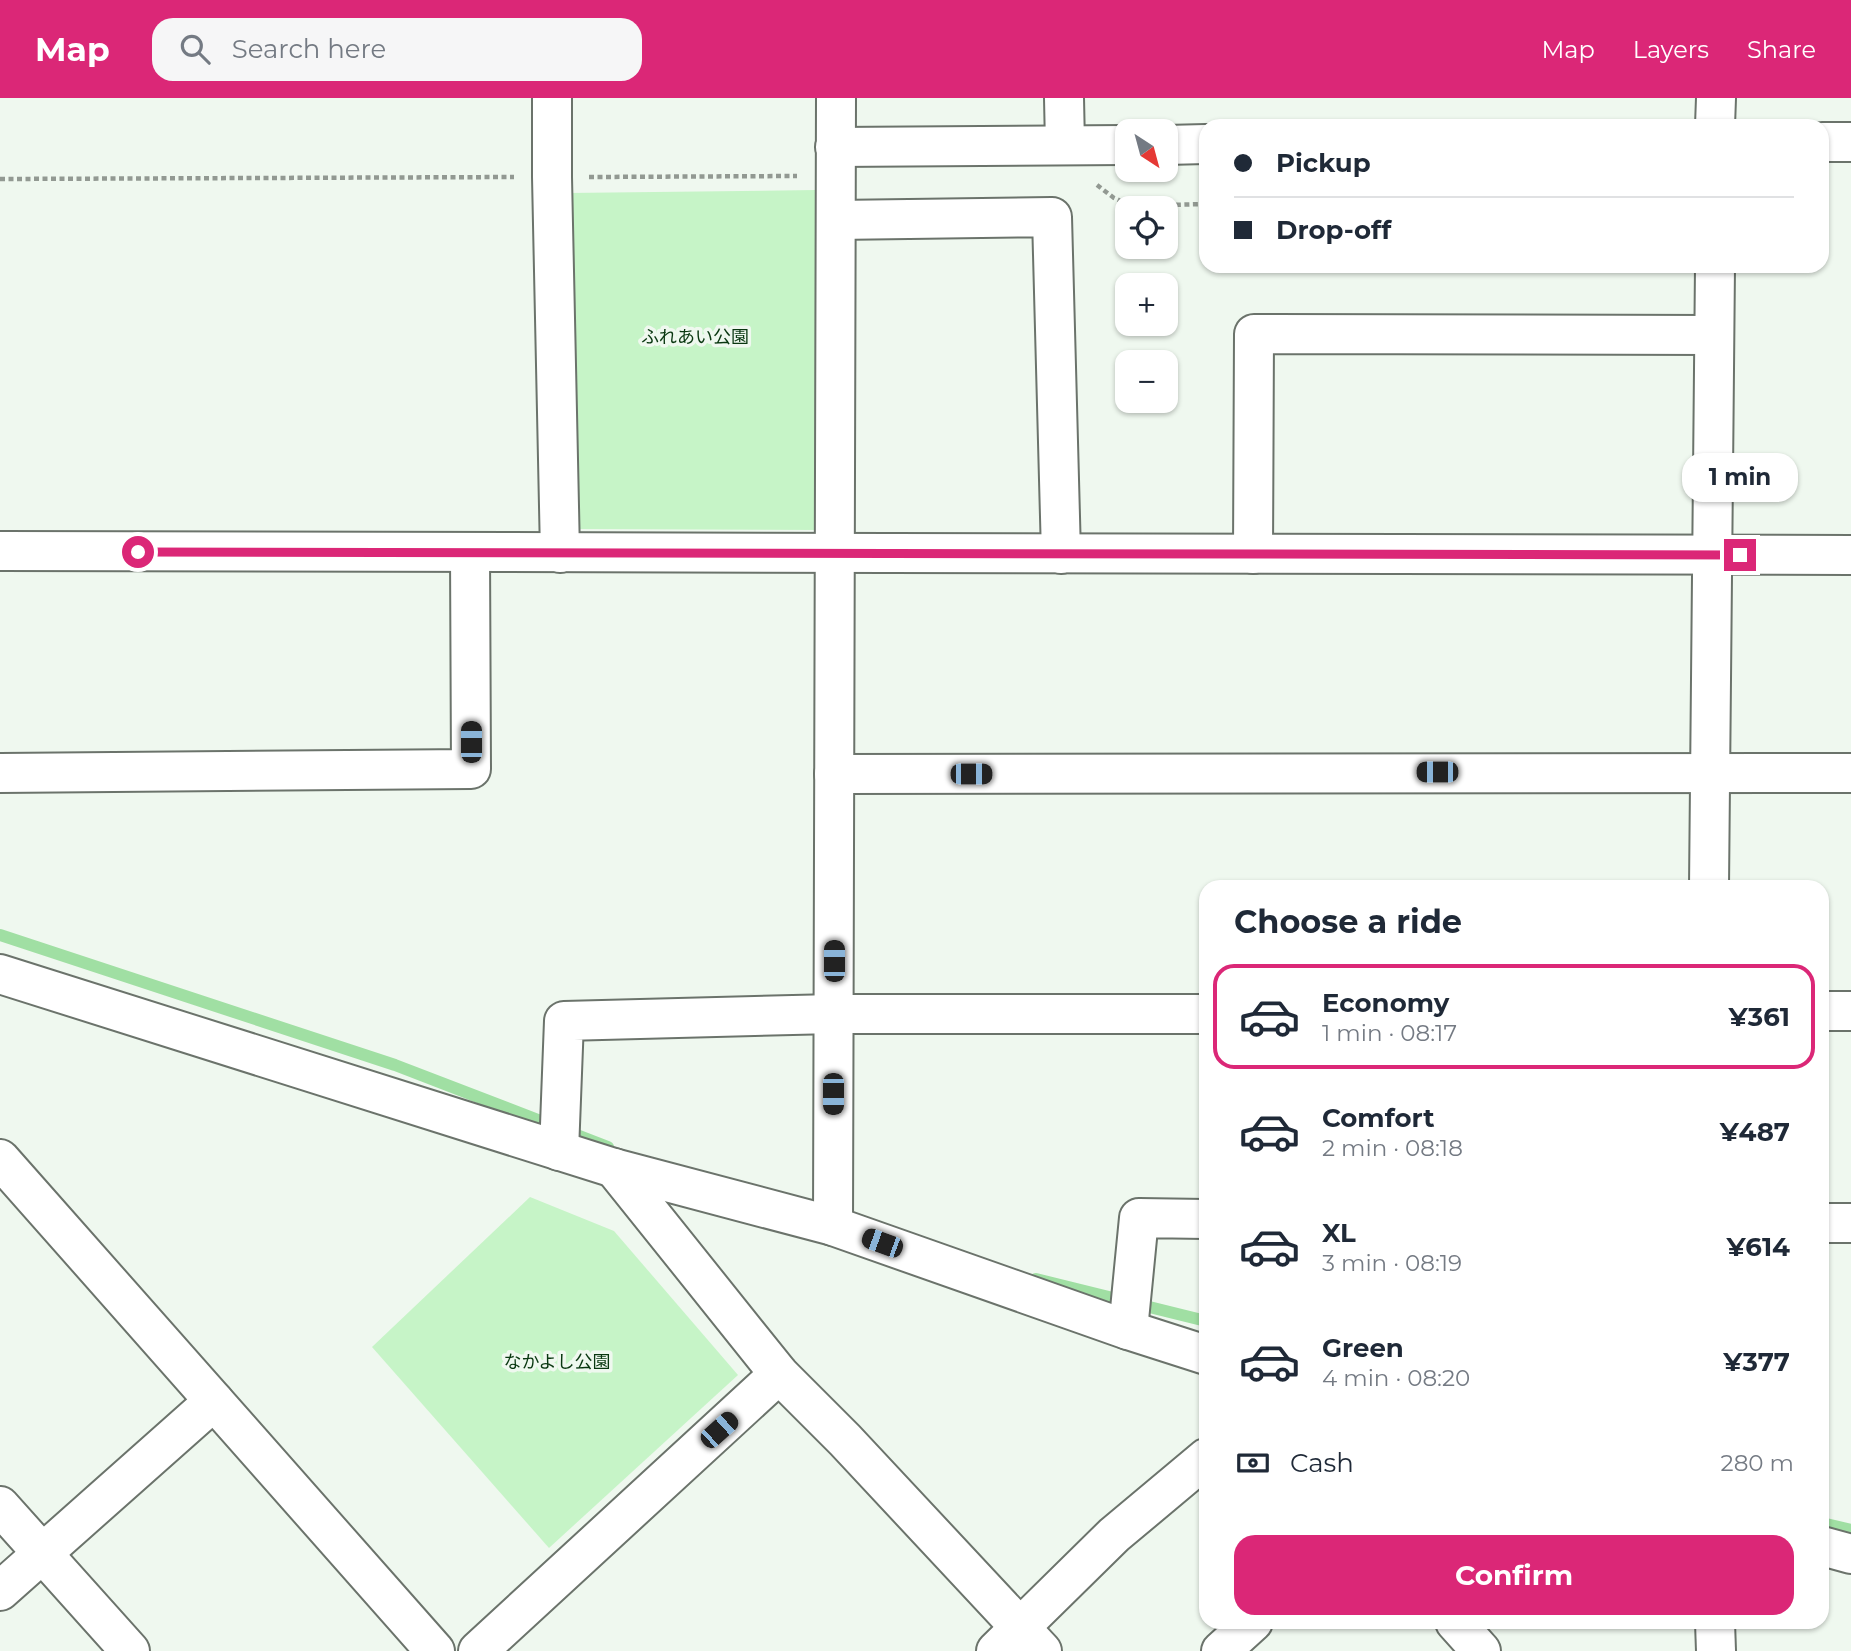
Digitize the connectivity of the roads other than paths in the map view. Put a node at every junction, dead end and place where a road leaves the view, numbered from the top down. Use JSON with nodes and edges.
{"nodes":[{"id":1,"x":552,"y":98,"type":"edge"},
{"id":2,"x":836,"y":98,"type":"edge"},
{"id":3,"x":1064,"y":98,"type":"edge"},
{"id":4,"x":1716,"y":98,"type":"edge"},
{"id":5,"x":1715,"y":119,"type":"edge"},
{"id":6,"x":1829,"y":142,"type":"edge"},
{"id":7,"x":1851,"y":142,"type":"edge"},
{"id":8,"x":1199,"y":144,"type":"edge"},
{"id":9,"x":1065,"y":145,"type":"junction"},
{"id":10,"x":1115,"y":145,"type":"edge"},
{"id":11,"x":1178,"y":145,"type":"edge"},
{"id":12,"x":836,"y":162,"type":"junction"},
{"id":13,"x":835,"y":220,"type":"junction"},
{"id":14,"x":1715,"y":273,"type":"edge"},
{"id":15,"x":1714,"y":335,"type":"junction"},
{"id":16,"x":0,"y":551,"type":"edge"},
{"id":17,"x":470,"y":552,"type":"junction"},
{"id":18,"x":560,"y":552,"type":"junction"},
{"id":19,"x":835,"y":553,"type":"junction"},
{"id":20,"x":1061,"y":554,"type":"junction"},
{"id":21,"x":1253,"y":554,"type":"junction"},
{"id":22,"x":1712,"y":555,"type":"junction"},
{"id":23,"x":1851,"y":555,"type":"edge"},
{"id":24,"x":1710,"y":772,"type":"junction"},
{"id":25,"x":0,"y":773,"type":"edge"},
{"id":26,"x":1851,"y":773,"type":"edge"},
{"id":27,"x":834,"y":774,"type":"junction"},
{"id":28,"x":1709,"y":880,"type":"edge"},
{"id":29,"x":0,"y":974,"type":"edge"},
{"id":30,"x":1851,"y":1011,"type":"edge"},
{"id":31,"x":1829,"y":1012,"type":"edge"},
{"id":32,"x":834,"y":1014,"type":"junction"},
{"id":33,"x":1199,"y":1014,"type":"edge"},
{"id":34,"x":559,"y":1151,"type":"junction"},
{"id":35,"x":0,"y":1159,"type":"edge"},
{"id":36,"x":614,"y":1168,"type":"junction"},
{"id":37,"x":1199,"y":1219,"type":"edge"},
{"id":38,"x":1829,"y":1223,"type":"edge"},
{"id":39,"x":1851,"y":1223,"type":"edge"},
{"id":40,"x":833,"y":1226,"type":"junction"},
{"id":41,"x":1128,"y":1330,"type":"junction"},
{"id":42,"x":1199,"y":1352,"type":"edge"},
{"id":43,"x":779,"y":1374,"type":"junction"},
{"id":44,"x":214,"y":1401,"type":"junction"},
{"id":45,"x":1199,"y":1464,"type":"edge"},
{"id":46,"x":0,"y":1506,"type":"edge"},
{"id":47,"x":1829,"y":1548,"type":"edge"},
{"id":48,"x":42,"y":1553,"type":"junction"},
{"id":49,"x":1851,"y":1554,"type":"edge"},
{"id":50,"x":0,"y":1591,"type":"edge"},
{"id":51,"x":1245,"y":1629,"type":"edge"},
{"id":52,"x":1461,"y":1629,"type":"edge"},
{"id":53,"x":1715,"y":1629,"type":"edge"},
{"id":54,"x":1019,"y":1643,"type":"edge"},
{"id":55,"x":130,"y":1651,"type":"edge"},
{"id":56,"x":435,"y":1651,"type":"edge"},
{"id":57,"x":478,"y":1651,"type":"edge"},
{"id":58,"x":1221,"y":1651,"type":"edge"},
{"id":59,"x":1480,"y":1651,"type":"edge"},
{"id":60,"x":1716,"y":1651,"type":"edge"}],
"edges":[{"from":1,"to":18,"type":"street"},
{"from":2,"to":12,"type":"street"},
{"from":3,"to":9,"type":"street"},
{"from":4,"to":5,"type":"street"},
{"from":6,"to":7,"type":"street"},
{"from":8,"to":11,"type":"street"},
{"from":9,"to":10,"type":"street"},
{"from":9,"to":12,"type":"street"},
{"from":12,"to":13,"type":"street"},
{"from":13,"to":19,"type":"street"},
{"from":13,"to":20,"type":"street"},
{"from":14,"to":15,"type":"street"},
{"from":15,"to":21,"type":"street"},
{"from":15,"to":22,"type":"street"},
{"from":16,"to":17,"type":"street"},
{"from":17,"to":18,"type":"street"},
{"from":17,"to":25,"type":"street"},
{"from":18,"to":19,"type":"street"},
{"from":19,"to":20,"type":"street"},
{"from":19,"to":27,"type":"street"},
{"from":20,"to":21,"type":"street"},
{"from":21,"to":22,"type":"street"},
{"from":22,"to":23,"type":"street"},
{"from":22,"to":24,"type":"street"},
{"from":24,"to":26,"type":"street"},
{"from":24,"to":27,"type":"street"},
{"from":24,"to":28,"type":"street"},
{"from":27,"to":32,"type":"street"},
{"from":29,"to":34,"type":"street"},
{"from":30,"to":31,"type":"street"},
{"from":32,"to":33,"type":"street"},
{"from":32,"to":34,"type":"street"},
{"from":32,"to":40,"type":"street"},
{"from":34,"to":36,"type":"street"},
{"from":35,"to":44,"type":"street"},
{"from":36,"to":40,"type":"street"},
{"from":36,"to":43,"type":"street"},
{"from":37,"to":41,"type":"street"},
{"from":38,"to":39,"type":"street"},
{"from":40,"to":41,"type":"street"},
{"from":41,"to":42,"type":"street"},
{"from":43,"to":54,"type":"street"},
{"from":43,"to":57,"type":"street"},
{"from":44,"to":48,"type":"street"},
{"from":44,"to":56,"type":"street"},
{"from":45,"to":54,"type":"street"},
{"from":46,"to":48,"type":"street"},
{"from":47,"to":49,"type":"street"},
{"from":48,"to":50,"type":"street"},
{"from":48,"to":55,"type":"street"},
{"from":51,"to":58,"type":"street"},
{"from":52,"to":59,"type":"street"},
{"from":53,"to":60,"type":"street"}]}
